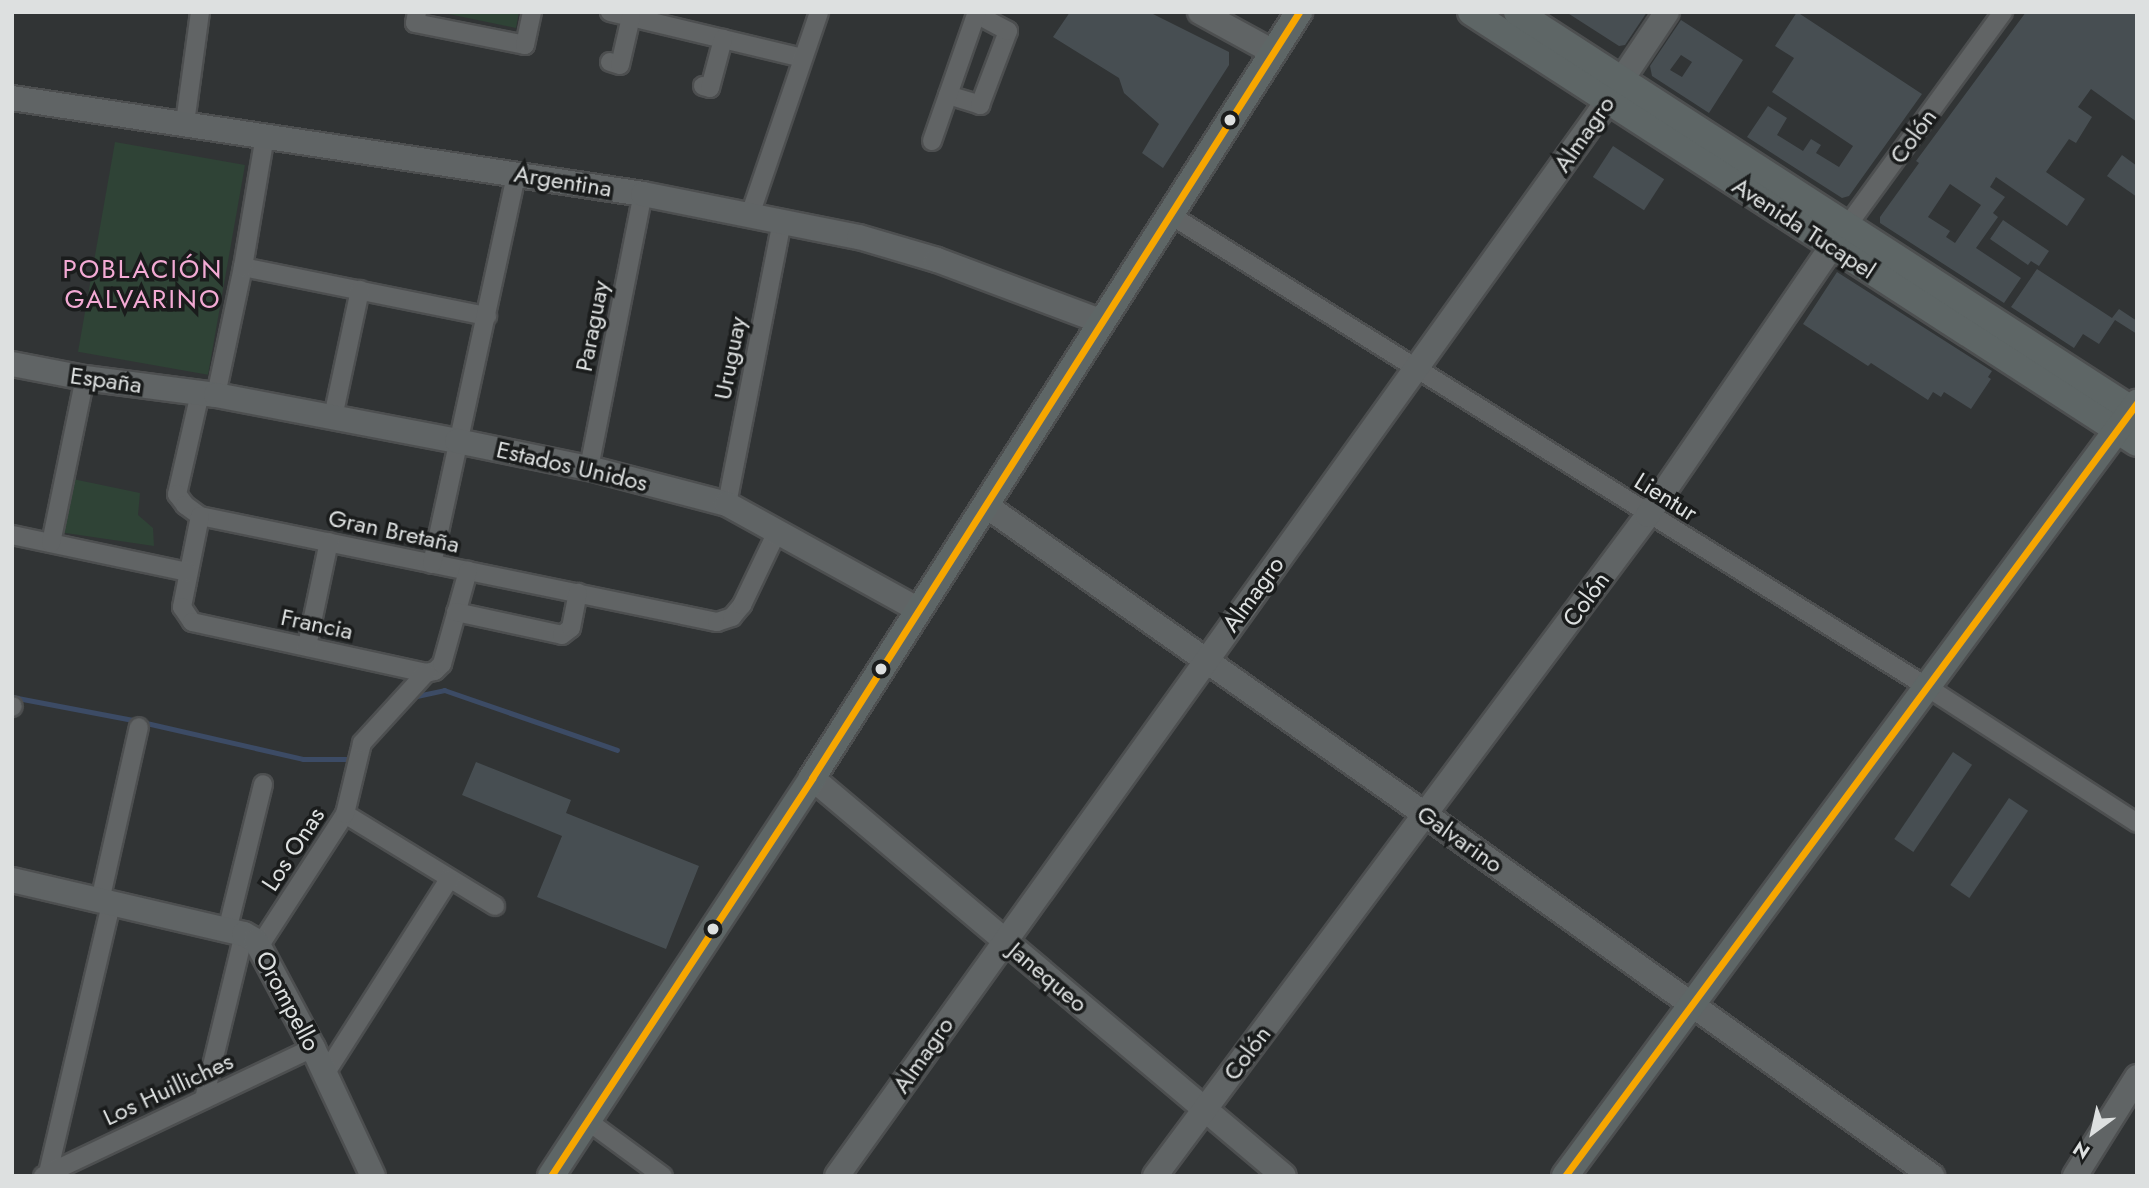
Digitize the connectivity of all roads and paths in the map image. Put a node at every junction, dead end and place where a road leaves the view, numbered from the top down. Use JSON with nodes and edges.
{"nodes":[{"id":1,"x":200,"y":12,"type":"edge"},
{"id":2,"x":417,"y":12,"type":"edge"},
{"id":3,"x":532,"y":12,"type":"edge"},
{"id":4,"x":610,"y":12,"type":"edge"},
{"id":5,"x":819,"y":12,"type":"edge"},
{"id":6,"x":1200,"y":12,"type":"edge"},
{"id":7,"x":1299,"y":12,"type":"edge"},
{"id":8,"x":1471,"y":12,"type":"edge"},
{"id":9,"x":1517,"y":12,"type":"edge"},
{"id":10,"x":1667,"y":12,"type":"edge"},
{"id":11,"x":2003,"y":12,"type":"edge"},
{"id":12,"x":977,"y":13,"type":"edge"},
{"id":13,"x":641,"y":17,"type":"edge"},
{"id":14,"x":723,"y":39,"type":"junction"},
{"id":15,"x":1273,"y":52,"type":"junction"},
{"id":16,"x":803,"y":58,"type":"junction"},
{"id":17,"x":610,"y":62,"type":"dead end"},
{"id":18,"x":703,"y":86,"type":"dead end"},
{"id":19,"x":1614,"y":91,"type":"junction"},
{"id":20,"x":948,"y":95,"type":"junction"},
{"id":21,"x":12,"y":98,"type":"edge"},
{"id":22,"x":185,"y":123,"type":"junction"},
{"id":23,"x":265,"y":136,"type":"junction"},
{"id":24,"x":932,"y":141,"type":"dead end"},
{"id":25,"x":516,"y":174,"type":"junction"},
{"id":26,"x":643,"y":194,"type":"junction"},
{"id":27,"x":1169,"y":214,"type":"junction"},
{"id":28,"x":750,"y":215,"type":"junction"},
{"id":29,"x":782,"y":222,"type":"junction"},
{"id":30,"x":1840,"y":236,"type":"junction"},
{"id":31,"x":243,"y":267,"type":"junction"},
{"id":32,"x":360,"y":290,"type":"junction"},
{"id":33,"x":487,"y":316,"type":"junction"},
{"id":34,"x":1100,"y":321,"type":"junction"},
{"id":35,"x":12,"y":364,"type":"edge"},
{"id":36,"x":1417,"y":368,"type":"junction"},
{"id":37,"x":85,"y":379,"type":"junction"},
{"id":38,"x":208,"y":394,"type":"junction"},
{"id":39,"x":333,"y":417,"type":"junction"},
{"id":40,"x":2132,"y":420,"type":"edge"},
{"id":41,"x":457,"y":441,"type":"junction"},
{"id":42,"x":590,"y":468,"type":"junction"},
{"id":43,"x":727,"y":504,"type":"junction"},
{"id":44,"x":985,"y":505,"type":"junction"},
{"id":45,"x":1648,"y":515,"type":"junction"},
{"id":46,"x":200,"y":516,"type":"junction"},
{"id":47,"x":777,"y":532,"type":"junction"},
{"id":48,"x":12,"y":535,"type":"edge"},
{"id":49,"x":329,"y":542,"type":"junction"},
{"id":50,"x":51,"y":543,"type":"junction"},
{"id":51,"x":432,"y":564,"type":"junction"},
{"id":52,"x":468,"y":571,"type":"junction"},
{"id":53,"x":188,"y":572,"type":"junction"},
{"id":54,"x":578,"y":593,"type":"junction"},
{"id":55,"x":919,"y":610,"type":"junction"},
{"id":56,"x":456,"y":612,"type":"junction"},
{"id":57,"x":307,"y":646,"type":"junction"},
{"id":58,"x":1206,"y":659,"type":"junction"},
{"id":59,"x":426,"y":673,"type":"junction"},
{"id":60,"x":1927,"y":687,"type":"junction"},
{"id":61,"x":139,"y":727,"type":"dead end"},
{"id":62,"x":812,"y":778,"type":"junction"},
{"id":63,"x":263,"y":784,"type":"dead end"},
{"id":64,"x":345,"y":814,"type":"junction"},
{"id":65,"x":1426,"y":815,"type":"junction"},
{"id":66,"x":2137,"y":823,"type":"edge"},
{"id":67,"x":12,"y":880,"type":"edge"},
{"id":68,"x":449,"y":880,"type":"junction"},
{"id":69,"x":105,"y":902,"type":"junction"},
{"id":70,"x":495,"y":906,"type":"dead end"},
{"id":71,"x":244,"y":937,"type":"junction"},
{"id":72,"x":1004,"y":940,"type":"junction"},
{"id":73,"x":1692,"y":1003,"type":"junction"},
{"id":74,"x":313,"y":1048,"type":"junction"},
{"id":75,"x":325,"y":1074,"type":"junction"},
{"id":76,"x":2137,"y":1077,"type":"edge"},
{"id":77,"x":204,"y":1099,"type":"junction"},
{"id":78,"x":1205,"y":1109,"type":"junction"},
{"id":79,"x":588,"y":1121,"type":"junction"},
{"id":80,"x":46,"y":1175,"type":"edge"},
{"id":81,"x":373,"y":1176,"type":"edge"},
{"id":82,"x":551,"y":1176,"type":"edge"},
{"id":83,"x":663,"y":1176,"type":"edge"},
{"id":84,"x":837,"y":1176,"type":"edge"},
{"id":85,"x":1155,"y":1176,"type":"edge"},
{"id":86,"x":1284,"y":1176,"type":"edge"},
{"id":87,"x":1565,"y":1176,"type":"edge"},
{"id":88,"x":1932,"y":1176,"type":"edge"},
{"id":89,"x":2075,"y":1176,"type":"edge"}],
"edges":[{"from":1,"to":22,"type":"street"},
{"from":2,"to":3,"type":"street"},
{"from":4,"to":13,"type":"street"},
{"from":5,"to":16,"type":"street"},
{"from":6,"to":15,"type":"street"},
{"from":7,"to":15,"type":"main road"},
{"from":8,"to":19,"type":"main road","name":"Avenida Tucapel"},
{"from":9,"to":19,"type":"main road","name":"Avenida Tucapel"},
{"from":10,"to":19,"type":"street","name":"Almagro"},
{"from":11,"to":30,"type":"street","name":"Colón"},
{"from":12,"to":20,"type":"street"},
{"from":12,"to":20,"type":"street"},
{"from":13,"to":14,"type":"street"},
{"from":13,"to":17,"type":"street"},
{"from":14,"to":16,"type":"street"},
{"from":14,"to":18,"type":"street"},
{"from":15,"to":27,"type":"main road"},
{"from":16,"to":28,"type":"street"},
{"from":19,"to":30,"type":"main road","name":"Avenida Tucapel"},
{"from":19,"to":36,"type":"street","name":"Almagro"},
{"from":20,"to":24,"type":"street"},
{"from":21,"to":22,"type":"street","name":"Argentina"},
{"from":22,"to":23,"type":"street","name":"Argentina"},
{"from":23,"to":25,"type":"street","name":"Argentina"},
{"from":23,"to":31,"type":"street"},
{"from":25,"to":26,"type":"street","name":"Argentina"},
{"from":25,"to":33,"type":"street"},
{"from":26,"to":28,"type":"street","name":"Argentina"},
{"from":26,"to":42,"type":"street","name":"Paraguay"},
{"from":27,"to":34,"type":"main road"},
{"from":27,"to":36,"type":"street","name":"Lientur"},
{"from":28,"to":29,"type":"street","name":"Argentina"},
{"from":29,"to":34,"type":"street","name":"Argentina"},
{"from":29,"to":43,"type":"street","name":"Uruguay"},
{"from":30,"to":40,"type":"main road","name":"Avenida Tucapel"},
{"from":30,"to":45,"type":"street","name":"Colón"},
{"from":31,"to":32,"type":"street"},
{"from":31,"to":38,"type":"street"},
{"from":32,"to":33,"type":"street"},
{"from":32,"to":39,"type":"street"},
{"from":33,"to":41,"type":"street"},
{"from":34,"to":44,"type":"main road"},
{"from":35,"to":37,"type":"street","name":"España"},
{"from":36,"to":45,"type":"street","name":"Lientur"},
{"from":36,"to":58,"type":"street","name":"Almagro"},
{"from":37,"to":38,"type":"street","name":"España"},
{"from":37,"to":50,"type":"street"},
{"from":38,"to":39,"type":"street","name":"Estados Unidos"},
{"from":38,"to":46,"type":"street"},
{"from":39,"to":41,"type":"street","name":"Estados Unidos"},
{"from":40,"to":60,"type":"main road"},
{"from":41,"to":42,"type":"street","name":"Estados Unidos"},
{"from":41,"to":51,"type":"street"},
{"from":42,"to":43,"type":"street","name":"Estados Unidos"},
{"from":43,"to":47,"type":"street","name":"Estados Unidos"},
{"from":44,"to":55,"type":"main road"},
{"from":44,"to":58,"type":"street","name":"Galvarino"},
{"from":45,"to":60,"type":"street","name":"Lientur"},
{"from":45,"to":65,"type":"street","name":"Colón"},
{"from":46,"to":49,"type":"street","name":"Gran Bretaña"},
{"from":46,"to":53,"type":"street","name":"Francia"},
{"from":47,"to":54,"type":"street","name":"Gran Bretaña"},
{"from":47,"to":55,"type":"street","name":"Estados Unidos"},
{"from":48,"to":50,"type":"street"},
{"from":49,"to":51,"type":"street","name":"Gran Bretaña"},
{"from":49,"to":57,"type":"street"},
{"from":50,"to":53,"type":"street"},
{"from":51,"to":52,"type":"street","name":"Gran Bretaña"},
{"from":52,"to":54,"type":"street","name":"Gran Bretaña"},
{"from":52,"to":56,"type":"street"},
{"from":53,"to":57,"type":"street","name":"Francia"},
{"from":54,"to":56,"type":"street"},
{"from":55,"to":62,"type":"main road"},
{"from":56,"to":59,"type":"street"},
{"from":57,"to":59,"type":"street","name":"Francia"},
{"from":58,"to":65,"type":"street","name":"Galvarino"},
{"from":58,"to":72,"type":"street","name":"Almagro"},
{"from":59,"to":64,"type":"street","name":"Los Onas"},
{"from":60,"to":66,"type":"street","name":"Lientur"},
{"from":60,"to":73,"type":"main road"},
{"from":61,"to":69,"type":"street"},
{"from":62,"to":72,"type":"street","name":"Janequeo"},
{"from":62,"to":79,"type":"main road"},
{"from":63,"to":71,"type":"street","name":"Los Onas"},
{"from":64,"to":68,"type":"street"},
{"from":64,"to":71,"type":"street","name":"Los Onas"},
{"from":65,"to":73,"type":"street","name":"Galvarino"},
{"from":65,"to":78,"type":"street","name":"Colón"},
{"from":67,"to":69,"type":"street","name":"Orompello"},
{"from":68,"to":70,"type":"street"},
{"from":68,"to":75,"type":"street"},
{"from":69,"to":71,"type":"street","name":"Orompello"},
{"from":69,"to":80,"type":"street"},
{"from":71,"to":74,"type":"street","name":"Orompello"},
{"from":71,"to":77,"type":"street","name":"Los Onas"},
{"from":72,"to":78,"type":"street","name":"Janequeo"},
{"from":72,"to":84,"type":"street","name":"Almagro"},
{"from":73,"to":87,"type":"main road"},
{"from":73,"to":88,"type":"street","name":"Galvarino"},
{"from":74,"to":75,"type":"street","name":"Orompello"},
{"from":74,"to":77,"type":"street","name":"Los Huilliches"},
{"from":75,"to":81,"type":"street","name":"Orompello"},
{"from":76,"to":89,"type":"street"},
{"from":77,"to":80,"type":"street","name":"Los Huilliches"},
{"from":78,"to":85,"type":"street","name":"Colón"},
{"from":78,"to":86,"type":"street","name":"Janequeo"},
{"from":79,"to":82,"type":"main road"},
{"from":79,"to":83,"type":"street"}]}
